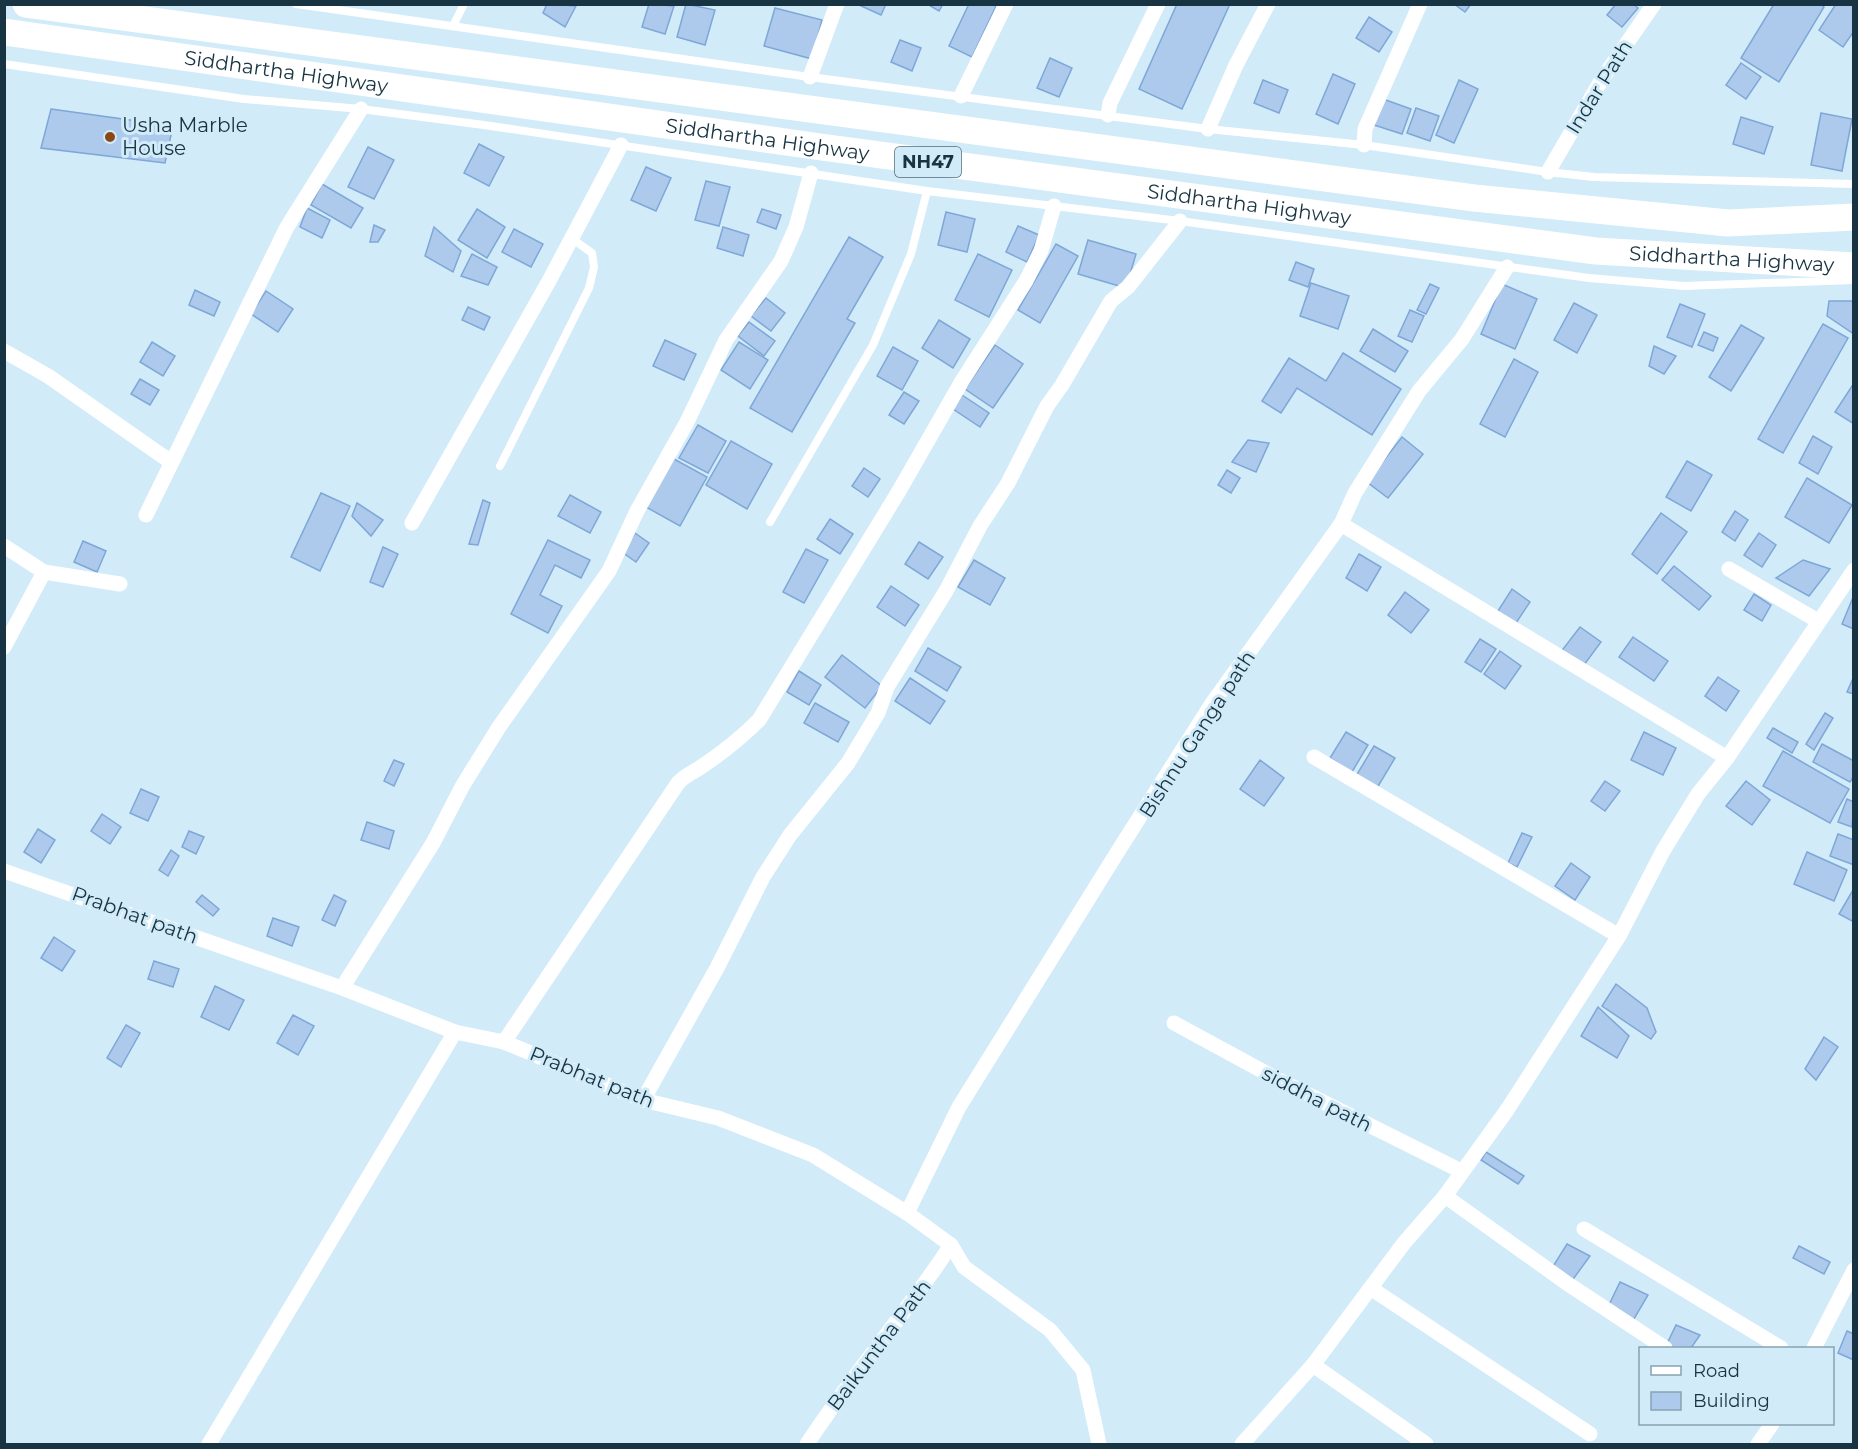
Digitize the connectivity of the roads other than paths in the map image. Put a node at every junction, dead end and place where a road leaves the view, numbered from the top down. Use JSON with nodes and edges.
{"nodes":[{"id":1,"x":26,"y":4,"type":"edge"},
{"id":2,"x":296,"y":4,"type":"edge"},
{"id":3,"x":464,"y":4,"type":"edge"},
{"id":4,"x":837,"y":4,"type":"edge"},
{"id":5,"x":1006,"y":4,"type":"edge"},
{"id":6,"x":1158,"y":4,"type":"edge"},
{"id":7,"x":1268,"y":4,"type":"edge"},
{"id":8,"x":1420,"y":4,"type":"edge"},
{"id":9,"x":1654,"y":4,"type":"edge"},
{"id":10,"x":453,"y":26,"type":"junction"},
{"id":11,"x":4,"y":32,"type":"edge"},
{"id":12,"x":251,"y":34,"type":"junction"},
{"id":13,"x":4,"y":64,"type":"edge"},
{"id":14,"x":246,"y":66,"type":"junction"},
{"id":15,"x":810,"y":77,"type":"junction"},
{"id":16,"x":961,"y":96,"type":"junction"},
{"id":17,"x":361,"y":109,"type":"junction"},
{"id":18,"x":1108,"y":115,"type":"junction"},
{"id":19,"x":1208,"y":129,"type":"junction"},
{"id":20,"x":621,"y":145,"type":"junction"},
{"id":21,"x":1364,"y":145,"type":"junction"},
{"id":22,"x":1548,"y":172,"type":"junction"},
{"id":23,"x":812,"y":173,"type":"junction"},
{"id":24,"x":1854,"y":184,"type":"edge"},
{"id":25,"x":927,"y":191,"type":"junction"},
{"id":26,"x":1054,"y":206,"type":"junction"},
{"id":27,"x":1854,"y":217,"type":"edge"},
{"id":28,"x":1180,"y":221,"type":"junction"},
{"id":29,"x":572,"y":238,"type":"junction"},
{"id":30,"x":1854,"y":266,"type":"edge"},
{"id":31,"x":1507,"y":267,"type":"junction"},
{"id":32,"x":1854,"y":280,"type":"edge"},
{"id":33,"x":4,"y":351,"type":"edge"},
{"id":34,"x":171,"y":462,"type":"junction"},
{"id":35,"x":500,"y":466,"type":"dead end"},
{"id":36,"x":146,"y":515,"type":"dead end"},
{"id":37,"x":770,"y":522,"type":"dead end"},
{"id":38,"x":412,"y":523,"type":"dead end"},
{"id":39,"x":1341,"y":524,"type":"junction"},
{"id":40,"x":4,"y":546,"type":"edge"},
{"id":41,"x":1729,"y":569,"type":"dead end"},
{"id":42,"x":1854,"y":570,"type":"edge"},
{"id":43,"x":44,"y":572,"type":"junction"},
{"id":44,"x":120,"y":584,"type":"dead end"},
{"id":45,"x":1818,"y":621,"type":"junction"},
{"id":46,"x":4,"y":647,"type":"edge"},
{"id":47,"x":1314,"y":757,"type":"dead end"},
{"id":48,"x":1727,"y":758,"type":"junction"},
{"id":49,"x":4,"y":871,"type":"edge"},
{"id":50,"x":1619,"y":936,"type":"junction"},
{"id":51,"x":342,"y":988,"type":"junction"},
{"id":52,"x":1174,"y":1023,"type":"dead end"},
{"id":53,"x":455,"y":1032,"type":"junction"},
{"id":54,"x":504,"y":1042,"type":"junction"},
{"id":55,"x":643,"y":1100,"type":"junction"},
{"id":56,"x":1461,"y":1171,"type":"junction"},
{"id":57,"x":1445,"y":1196,"type":"junction"},
{"id":58,"x":907,"y":1213,"type":"junction"},
{"id":59,"x":1584,"y":1230,"type":"dead end"},
{"id":60,"x":951,"y":1245,"type":"junction"},
{"id":61,"x":1854,"y":1270,"type":"edge"},
{"id":62,"x":1372,"y":1288,"type":"junction"},
{"id":63,"x":1663,"y":1347,"type":"edge"},
{"id":64,"x":1779,"y":1347,"type":"edge"},
{"id":65,"x":1816,"y":1347,"type":"edge"},
{"id":66,"x":1313,"y":1365,"type":"junction"},
{"id":67,"x":1771,"y":1425,"type":"edge"},
{"id":68,"x":1590,"y":1434,"type":"dead end"},
{"id":69,"x":209,"y":1444,"type":"edge"},
{"id":70,"x":807,"y":1444,"type":"edge"},
{"id":71,"x":1099,"y":1444,"type":"edge"},
{"id":72,"x":1242,"y":1444,"type":"edge"},
{"id":73,"x":1426,"y":1444,"type":"edge"},
{"id":74,"x":1758,"y":1444,"type":"edge"}],
"edges":[{"from":1,"to":12,"type":"highway","name":"Siddhartha Highway","number":"NH47"},
{"from":2,"to":10,"type":"lane"},
{"from":3,"to":10,"type":"lane"},
{"from":4,"to":15,"type":"street"},
{"from":5,"to":16,"type":"street"},
{"from":6,"to":18,"type":"street"},
{"from":7,"to":19,"type":"street"},
{"from":8,"to":21,"type":"street"},
{"from":9,"to":22,"type":"street","name":"Indar Path"},
{"from":10,"to":15,"type":"lane"},
{"from":11,"to":14,"type":"highway","name":"Siddhartha Highway","number":"NH47"},
{"from":12,"to":14,"type":"highway"},
{"from":12,"to":27,"type":"highway","name":"Siddhartha Highway","number":"NH47"},
{"from":13,"to":17,"type":"lane"},
{"from":14,"to":30,"type":"highway","name":"Siddhartha Highway","number":"NH47"},
{"from":15,"to":16,"type":"lane"},
{"from":16,"to":18,"type":"lane"},
{"from":17,"to":20,"type":"lane"},
{"from":17,"to":34,"type":"street"},
{"from":18,"to":19,"type":"lane"},
{"from":19,"to":21,"type":"lane"},
{"from":20,"to":23,"type":"lane"},
{"from":20,"to":29,"type":"street"},
{"from":21,"to":22,"type":"lane"},
{"from":22,"to":24,"type":"lane"},
{"from":23,"to":25,"type":"lane"},
{"from":23,"to":51,"type":"street"},
{"from":25,"to":26,"type":"lane"},
{"from":25,"to":37,"type":"lane"},
{"from":26,"to":28,"type":"lane"},
{"from":26,"to":54,"type":"street"},
{"from":28,"to":31,"type":"lane"},
{"from":28,"to":55,"type":"street"},
{"from":29,"to":35,"type":"lane"},
{"from":29,"to":38,"type":"street"},
{"from":31,"to":32,"type":"lane"},
{"from":31,"to":39,"type":"street","name":"Bishnu Ganga path"},
{"from":33,"to":34,"type":"street"},
{"from":34,"to":36,"type":"street"},
{"from":39,"to":48,"type":"street"},
{"from":39,"to":58,"type":"street","name":"Bishnu Ganga path"},
{"from":40,"to":43,"type":"street"},
{"from":41,"to":45,"type":"street"},
{"from":42,"to":45,"type":"street"},
{"from":43,"to":44,"type":"street"},
{"from":43,"to":46,"type":"street"},
{"from":45,"to":48,"type":"street"},
{"from":47,"to":50,"type":"street"},
{"from":48,"to":50,"type":"street"},
{"from":49,"to":51,"type":"street","name":"Prabhat path"},
{"from":50,"to":56,"type":"street"},
{"from":51,"to":53,"type":"street","name":"Prabhat path"},
{"from":52,"to":56,"type":"street","name":"siddha path"},
{"from":53,"to":54,"type":"street","name":"Prabhat path"},
{"from":53,"to":69,"type":"street"},
{"from":54,"to":55,"type":"street","name":"Prabhat path"},
{"from":55,"to":58,"type":"street","name":"Prabhat path"},
{"from":56,"to":57,"type":"street"},
{"from":57,"to":62,"type":"street"},
{"from":57,"to":63,"type":"street"},
{"from":58,"to":60,"type":"street","name":"Prabhat path"},
{"from":59,"to":64,"type":"street"},
{"from":60,"to":70,"type":"street","name":"Baikuntha Path"},
{"from":60,"to":71,"type":"street","name":"Prabhat path"},
{"from":61,"to":65,"type":"street"},
{"from":62,"to":66,"type":"street"},
{"from":62,"to":68,"type":"street"},
{"from":66,"to":72,"type":"street"},
{"from":66,"to":73,"type":"street"},
{"from":67,"to":74,"type":"street"}]}
